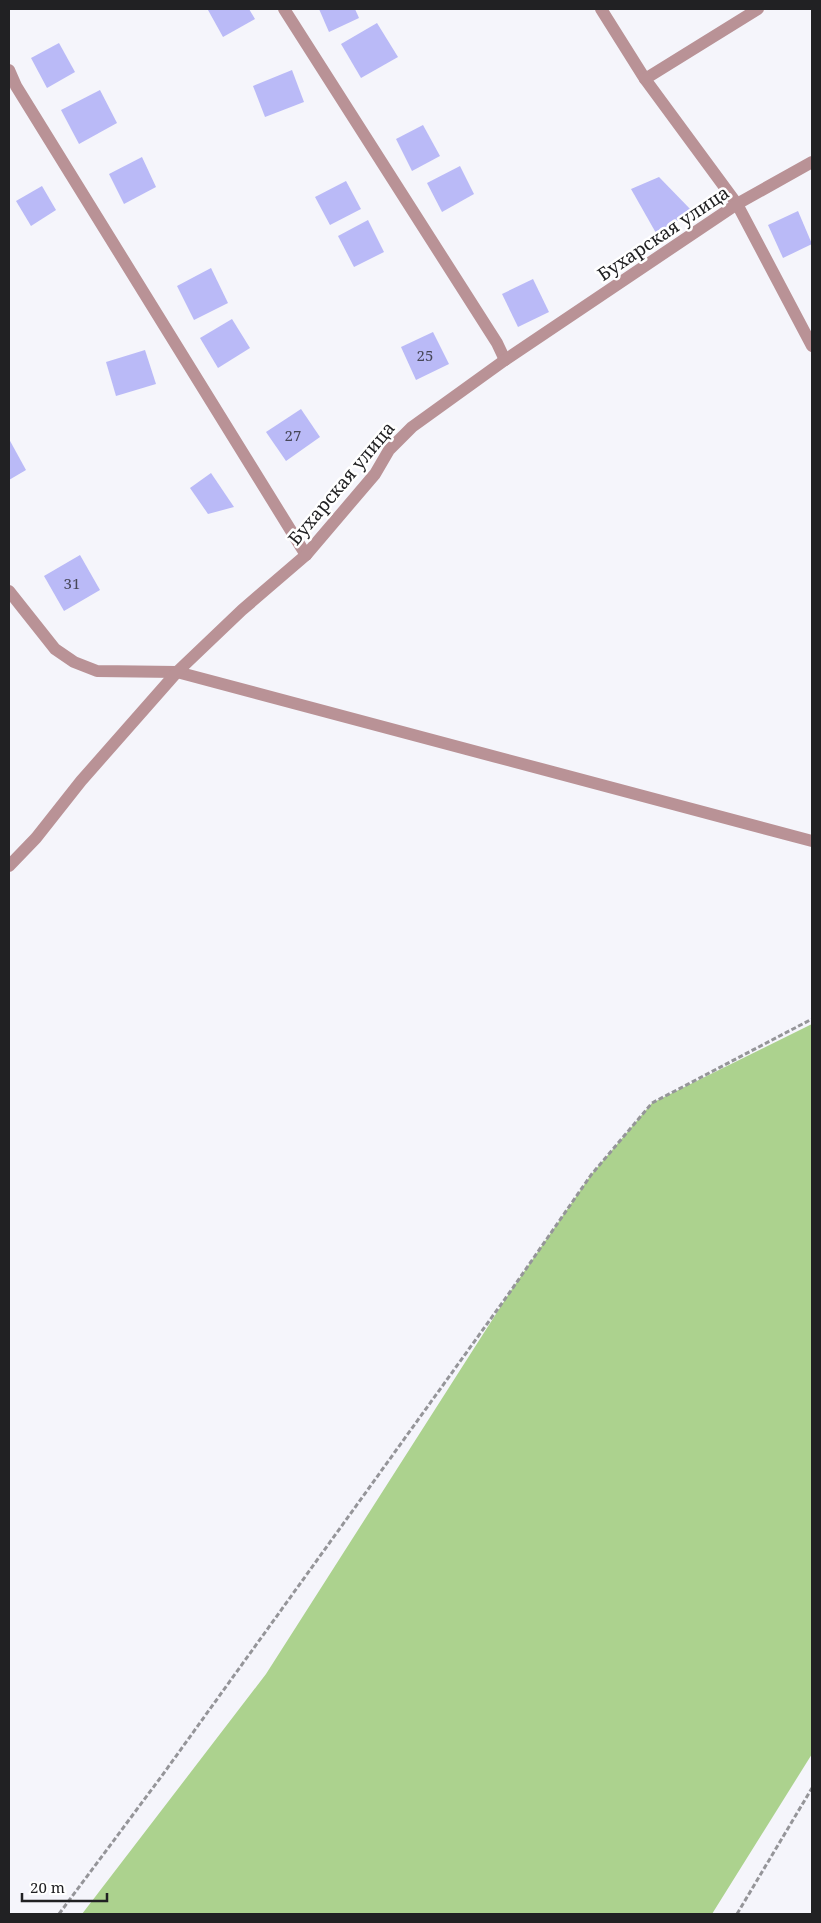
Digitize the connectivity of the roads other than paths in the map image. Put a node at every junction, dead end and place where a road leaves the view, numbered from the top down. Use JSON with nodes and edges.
{"nodes":[{"id":1,"x":284,"y":9,"type":"edge"},
{"id":2,"x":601,"y":9,"type":"edge"},
{"id":3,"x":758,"y":9,"type":"edge"},
{"id":4,"x":9,"y":70,"type":"edge"},
{"id":5,"x":645,"y":78,"type":"junction"},
{"id":6,"x":812,"y":162,"type":"edge"},
{"id":7,"x":737,"y":204,"type":"junction"},
{"id":8,"x":812,"y":346,"type":"edge"},
{"id":9,"x":505,"y":360,"type":"junction"},
{"id":10,"x":306,"y":554,"type":"junction"},
{"id":11,"x":9,"y":591,"type":"edge"},
{"id":12,"x":177,"y":672,"type":"junction"},
{"id":13,"x":812,"y":841,"type":"edge"},
{"id":14,"x":9,"y":866,"type":"edge"}],
"edges":[{"from":1,"to":9,"type":"street"},
{"from":2,"to":5,"type":"street"},
{"from":3,"to":5,"type":"street"},
{"from":4,"to":10,"type":"street"},
{"from":5,"to":7,"type":"street"},
{"from":6,"to":7,"type":"street","name":"Бухарская улица"},
{"from":7,"to":8,"type":"street"},
{"from":7,"to":9,"type":"street","name":"Бухарская улица"},
{"from":9,"to":10,"type":"street","name":"Бухарская улица"},
{"from":10,"to":12,"type":"street","name":"Бухарская улица"},
{"from":11,"to":12,"type":"street"},
{"from":12,"to":13,"type":"street"},
{"from":12,"to":14,"type":"street","name":"Бухарская улица"}]}
